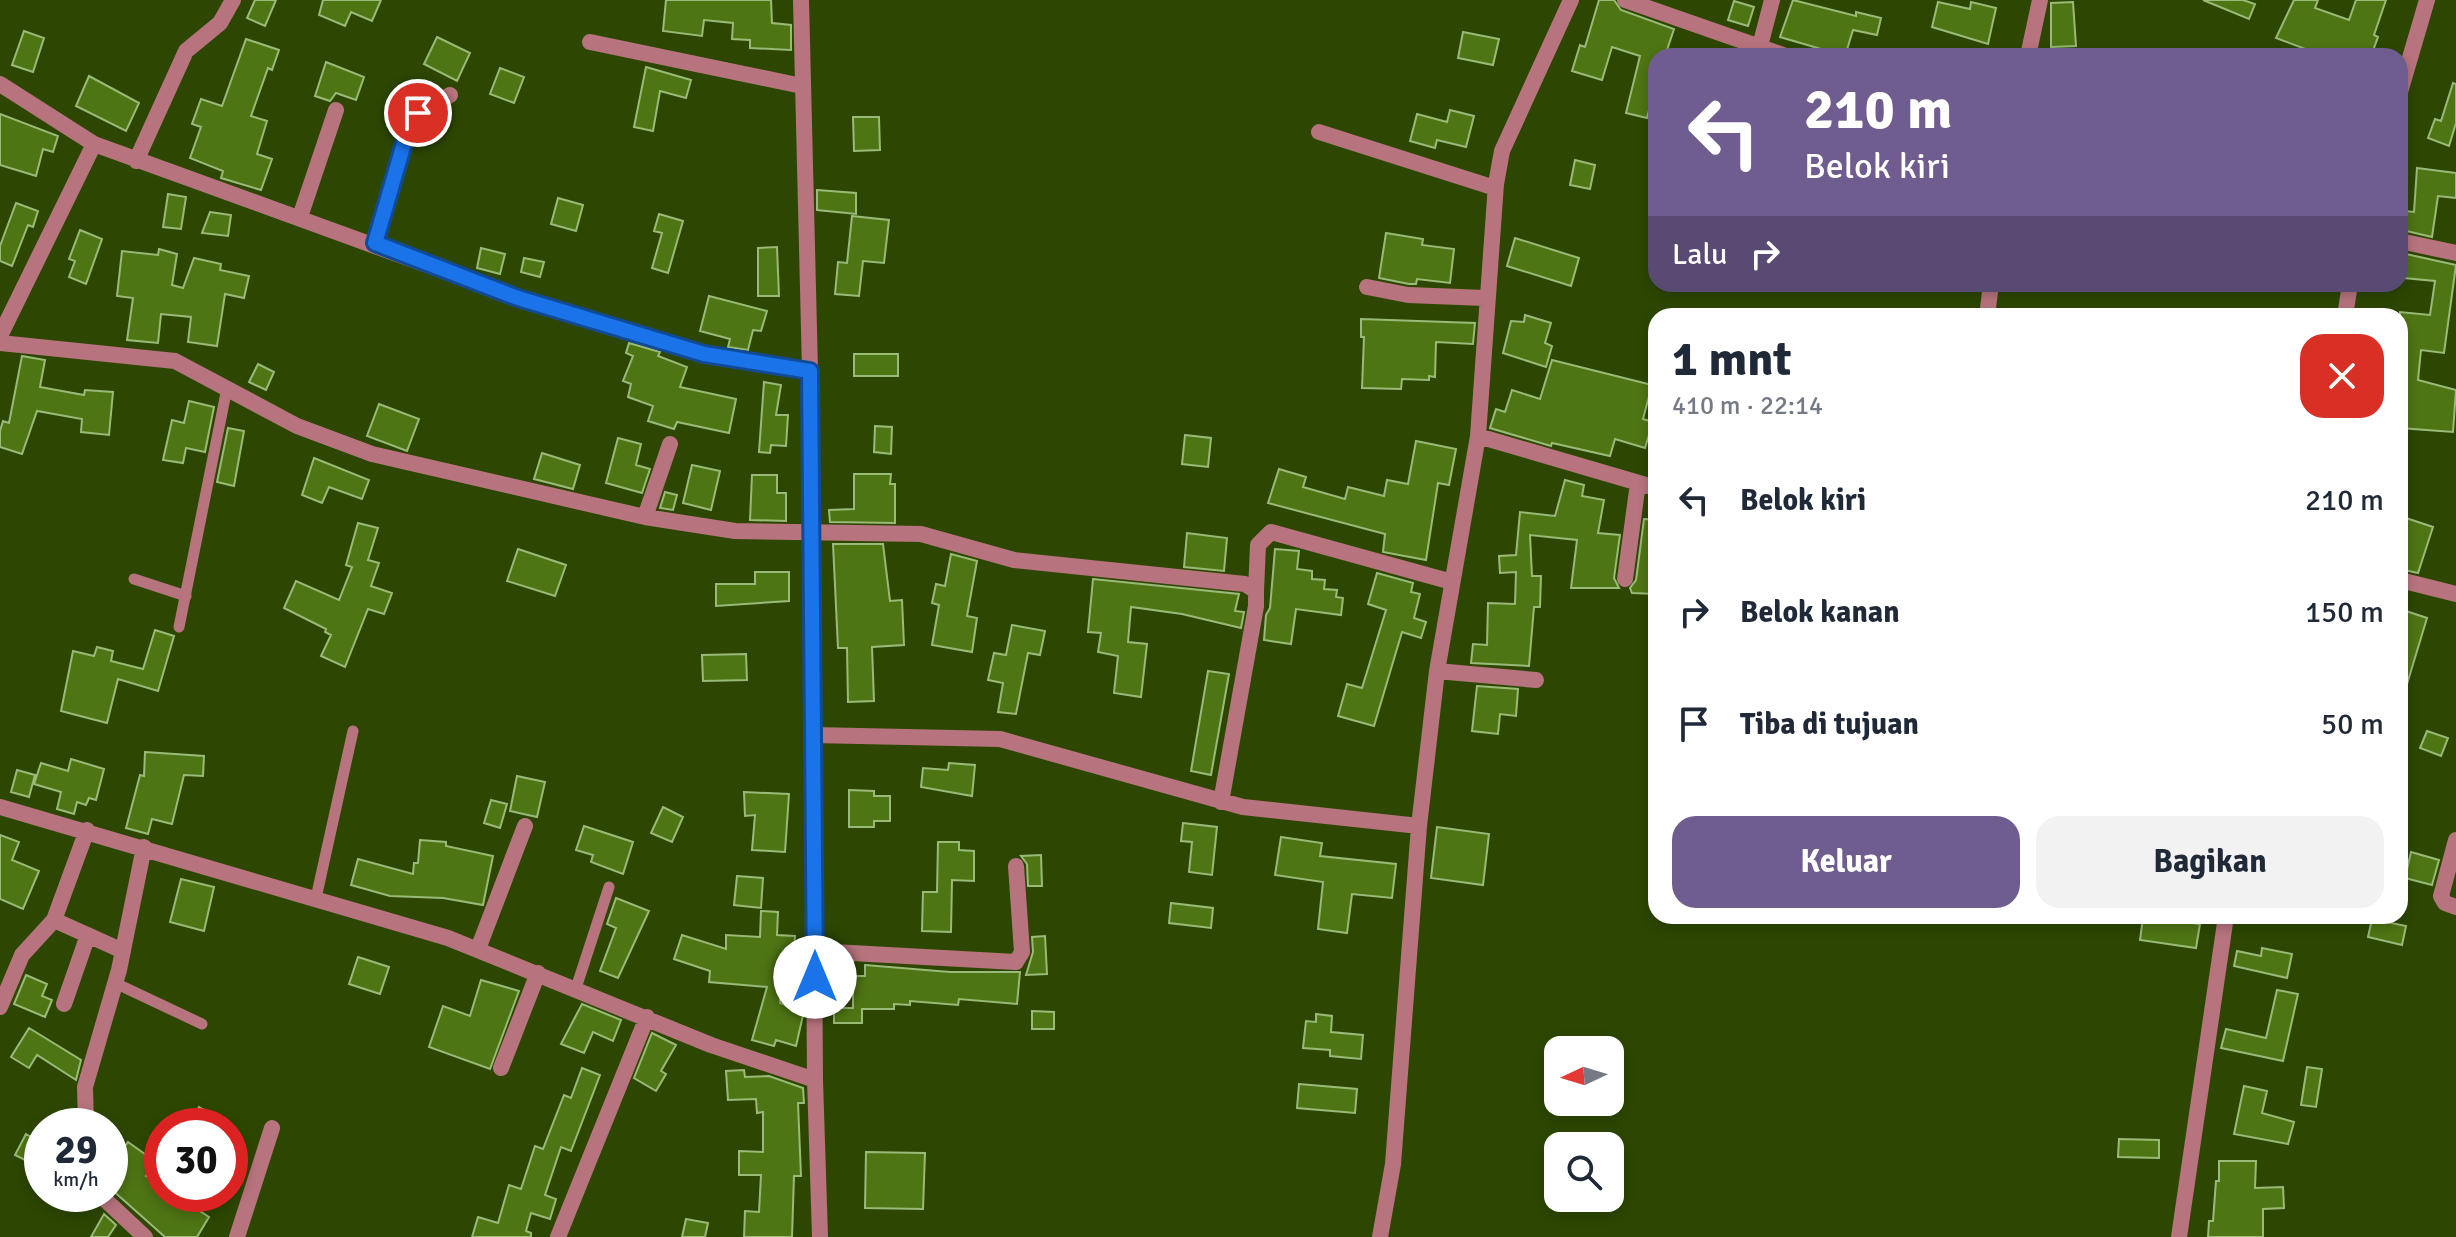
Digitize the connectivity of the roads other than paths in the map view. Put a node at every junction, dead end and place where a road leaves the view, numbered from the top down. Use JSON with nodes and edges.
{"nodes":[{"id":1,"x":233,"y":0,"type":"edge"},
{"id":2,"x":801,"y":0,"type":"edge"},
{"id":3,"x":1571,"y":0,"type":"edge"},
{"id":4,"x":1625,"y":0,"type":"edge"},
{"id":5,"x":1772,"y":0,"type":"edge"},
{"id":6,"x":2040,"y":0,"type":"edge"},
{"id":7,"x":2427,"y":0,"type":"edge"},
{"id":8,"x":590,"y":42,"type":"dead end"},
{"id":9,"x":1760,"y":46,"type":"junction"},
{"id":10,"x":1765,"y":48,"type":"edge"},
{"id":11,"x":2030,"y":48,"type":"edge"},
{"id":12,"x":2408,"y":65,"type":"edge"},
{"id":13,"x":0,"y":84,"type":"edge"},
{"id":14,"x":802,"y":86,"type":"junction"},
{"id":15,"x":450,"y":95,"type":"dead end"},
{"id":16,"x":336,"y":110,"type":"dead end"},
{"id":17,"x":1319,"y":132,"type":"dead end"},
{"id":18,"x":94,"y":144,"type":"junction"},
{"id":19,"x":136,"y":161,"type":"junction"},
{"id":20,"x":1495,"y":188,"type":"junction"},
{"id":21,"x":300,"y":217,"type":"junction"},
{"id":22,"x":375,"y":243,"type":"junction"},
{"id":23,"x":2408,"y":243,"type":"edge"},
{"id":24,"x":2456,"y":253,"type":"edge"},
{"id":25,"x":1367,"y":287,"type":"dead end"},
{"id":26,"x":1485,"y":298,"type":"junction"},
{"id":27,"x":0,"y":336,"type":"edge"},
{"id":28,"x":0,"y":343,"type":"edge"},
{"id":29,"x":810,"y":371,"type":"junction"},
{"id":30,"x":227,"y":388,"type":"junction"},
{"id":31,"x":1478,"y":436,"type":"junction"},
{"id":32,"x":670,"y":444,"type":"dead end"},
{"id":33,"x":1638,"y":483,"type":"junction"},
{"id":34,"x":1648,"y":486,"type":"edge"},
{"id":35,"x":645,"y":517,"type":"junction"},
{"id":36,"x":812,"y":534,"type":"junction"},
{"id":37,"x":134,"y":579,"type":"dead end"},
{"id":38,"x":1625,"y":579,"type":"dead end"},
{"id":39,"x":1452,"y":582,"type":"junction"},
{"id":40,"x":2408,"y":582,"type":"edge"},
{"id":41,"x":1256,"y":591,"type":"junction"},
{"id":42,"x":2456,"y":594,"type":"edge"},
{"id":43,"x":186,"y":596,"type":"junction"},
{"id":44,"x":179,"y":627,"type":"dead end"},
{"id":45,"x":1437,"y":671,"type":"junction"},
{"id":46,"x":1536,"y":680,"type":"dead end"},
{"id":47,"x":353,"y":731,"type":"dead end"},
{"id":48,"x":813,"y":735,"type":"junction"},
{"id":49,"x":1221,"y":802,"type":"junction"},
{"id":50,"x":0,"y":807,"type":"edge"},
{"id":51,"x":525,"y":826,"type":"dead end"},
{"id":52,"x":1419,"y":826,"type":"junction"},
{"id":53,"x":87,"y":830,"type":"junction"},
{"id":54,"x":2456,"y":840,"type":"edge"},
{"id":55,"x":144,"y":847,"type":"junction"},
{"id":56,"x":1016,"y":866,"type":"dead end"},
{"id":57,"x":609,"y":887,"type":"dead end"},
{"id":58,"x":316,"y":898,"type":"junction"},
{"id":59,"x":2456,"y":907,"type":"edge"},
{"id":60,"x":54,"y":920,"type":"junction"},
{"id":61,"x":2225,"y":924,"type":"edge"},
{"id":62,"x":88,"y":935,"type":"junction"},
{"id":63,"x":478,"y":949,"type":"junction"},
{"id":64,"x":123,"y":951,"type":"junction"},
{"id":65,"x":815,"y":951,"type":"junction"},
{"id":66,"x":538,"y":973,"type":"junction"},
{"id":67,"x":115,"y":983,"type":"junction"},
{"id":68,"x":576,"y":988,"type":"junction"},
{"id":69,"x":64,"y":1004,"type":"dead end"},
{"id":70,"x":0,"y":1007,"type":"edge"},
{"id":71,"x":647,"y":1017,"type":"junction"},
{"id":72,"x":202,"y":1024,"type":"dead end"},
{"id":73,"x":501,"y":1068,"type":"dead end"},
{"id":74,"x":815,"y":1080,"type":"junction"},
{"id":75,"x":86,"y":1108,"type":"edge"},
{"id":76,"x":272,"y":1128,"type":"dead end"},
{"id":77,"x":118,"y":1212,"type":"edge"},
{"id":78,"x":145,"y":1237,"type":"edge"},
{"id":79,"x":237,"y":1237,"type":"edge"},
{"id":80,"x":558,"y":1237,"type":"edge"},
{"id":81,"x":820,"y":1237,"type":"edge"},
{"id":82,"x":1380,"y":1237,"type":"edge"},
{"id":83,"x":2179,"y":1237,"type":"edge"}],
"edges":[{"from":1,"to":19,"type":"street"},
{"from":2,"to":14,"type":"street"},
{"from":3,"to":20,"type":"street"},
{"from":4,"to":9,"type":"street"},
{"from":5,"to":9,"type":"street"},
{"from":6,"to":11,"type":"street"},
{"from":7,"to":12,"type":"street"},
{"from":8,"to":14,"type":"street"},
{"from":9,"to":10,"type":"street"},
{"from":13,"to":18,"type":"street"},
{"from":14,"to":29,"type":"street"},
{"from":15,"to":22,"type":"street"},
{"from":16,"to":21,"type":"street"},
{"from":17,"to":20,"type":"street"},
{"from":18,"to":19,"type":"street"},
{"from":18,"to":27,"type":"street"},
{"from":19,"to":21,"type":"street"},
{"from":20,"to":26,"type":"street"},
{"from":21,"to":22,"type":"street"},
{"from":22,"to":29,"type":"street"},
{"from":23,"to":24,"type":"street"},
{"from":25,"to":26,"type":"street"},
{"from":26,"to":31,"type":"street"},
{"from":28,"to":30,"type":"street"},
{"from":29,"to":36,"type":"street"},
{"from":30,"to":35,"type":"street"},
{"from":30,"to":43,"type":"lane"},
{"from":31,"to":33,"type":"street"},
{"from":31,"to":39,"type":"street"},
{"from":32,"to":35,"type":"street"},
{"from":33,"to":34,"type":"street"},
{"from":33,"to":38,"type":"street"},
{"from":35,"to":36,"type":"street"},
{"from":36,"to":41,"type":"street"},
{"from":36,"to":48,"type":"street"},
{"from":37,"to":43,"type":"lane"},
{"from":39,"to":41,"type":"street"},
{"from":39,"to":45,"type":"street"},
{"from":40,"to":42,"type":"street"},
{"from":41,"to":49,"type":"street"},
{"from":43,"to":44,"type":"lane"},
{"from":45,"to":46,"type":"street"},
{"from":45,"to":52,"type":"street"},
{"from":47,"to":58,"type":"lane"},
{"from":48,"to":49,"type":"street"},
{"from":48,"to":65,"type":"street"},
{"from":49,"to":52,"type":"street"},
{"from":50,"to":53,"type":"street"},
{"from":51,"to":63,"type":"street"},
{"from":52,"to":82,"type":"street"},
{"from":53,"to":55,"type":"street"},
{"from":53,"to":60,"type":"street"},
{"from":54,"to":59,"type":"street"},
{"from":55,"to":58,"type":"street"},
{"from":55,"to":64,"type":"street"},
{"from":56,"to":65,"type":"street"},
{"from":57,"to":68,"type":"lane"},
{"from":58,"to":63,"type":"street"},
{"from":60,"to":62,"type":"street"},
{"from":60,"to":70,"type":"street"},
{"from":61,"to":83,"type":"street"},
{"from":62,"to":64,"type":"street"},
{"from":62,"to":69,"type":"street"},
{"from":63,"to":66,"type":"street"},
{"from":64,"to":67,"type":"street"},
{"from":65,"to":74,"type":"street"},
{"from":66,"to":68,"type":"street"},
{"from":66,"to":73,"type":"street"},
{"from":67,"to":72,"type":"lane"},
{"from":67,"to":75,"type":"street"},
{"from":68,"to":71,"type":"street"},
{"from":71,"to":74,"type":"street"},
{"from":71,"to":80,"type":"street"},
{"from":74,"to":81,"type":"street"},
{"from":76,"to":79,"type":"street"},
{"from":77,"to":78,"type":"street"}]}
